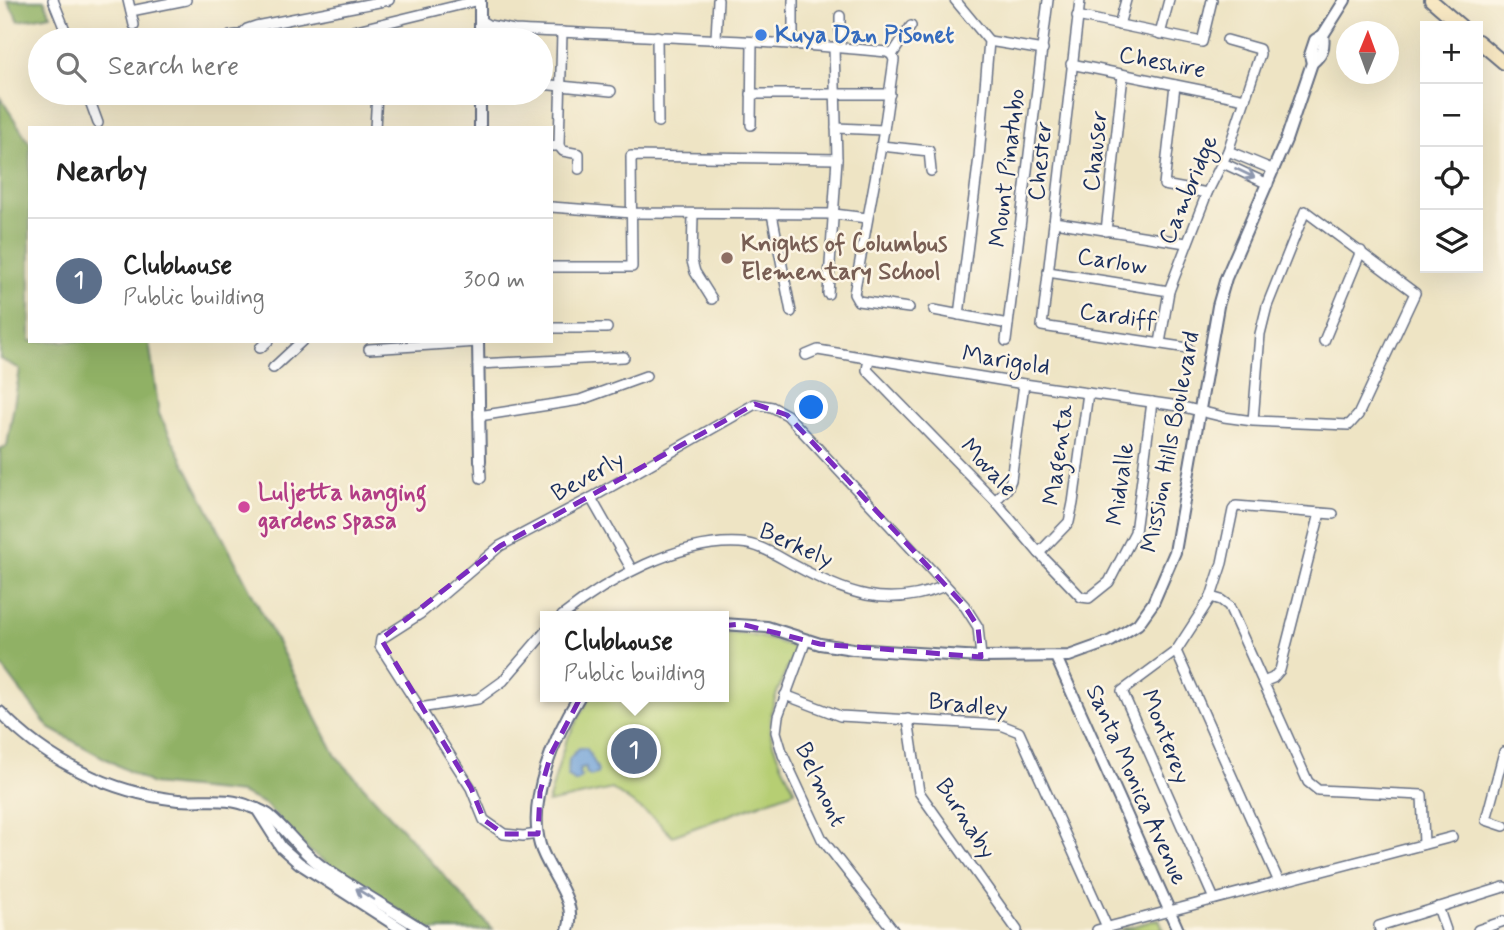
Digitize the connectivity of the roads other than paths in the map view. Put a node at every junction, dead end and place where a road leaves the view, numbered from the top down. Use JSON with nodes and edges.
{"nodes":[{"id":1,"x":53,"y":0,"type":"edge"},
{"id":2,"x":128,"y":0,"type":"edge"},
{"id":3,"x":186,"y":0,"type":"edge"},
{"id":4,"x":389,"y":0,"type":"edge"},
{"id":5,"x":480,"y":0,"type":"edge"},
{"id":6,"x":718,"y":0,"type":"edge"},
{"id":7,"x":793,"y":0,"type":"edge"},
{"id":8,"x":1048,"y":0,"type":"edge"},
{"id":9,"x":1080,"y":0,"type":"edge"},
{"id":10,"x":1126,"y":0,"type":"edge"},
{"id":11,"x":1169,"y":0,"type":"edge"},
{"id":12,"x":1212,"y":0,"type":"edge"},
{"id":13,"x":1345,"y":0,"type":"edge"},
{"id":14,"x":1431,"y":0,"type":"edge"},
{"id":15,"x":162,"y":2,"type":"edge"},
{"id":16,"x":959,"y":2,"type":"edge"},
{"id":17,"x":131,"y":10,"type":"junction"},
{"id":18,"x":840,"y":16,"type":"dead end"},
{"id":19,"x":1077,"y":16,"type":"junction"},
{"id":20,"x":481,"y":20,"type":"junction"},
{"id":21,"x":1455,"y":21,"type":"edge"},
{"id":22,"x":134,"y":25,"type":"dead end"},
{"id":23,"x":380,"y":25,"type":"junction"},
{"id":24,"x":1119,"y":25,"type":"junction"},
{"id":25,"x":911,"y":26,"type":"dead end"},
{"id":26,"x":64,"y":28,"type":"edge"},
{"id":27,"x":250,"y":28,"type":"edge"},
{"id":28,"x":367,"y":28,"type":"edge"},
{"id":29,"x":380,"y":28,"type":"edge"},
{"id":30,"x":481,"y":28,"type":"edge"},
{"id":31,"x":504,"y":28,"type":"edge"},
{"id":32,"x":553,"y":32,"type":"edge"},
{"id":33,"x":562,"y":32,"type":"junction"},
{"id":34,"x":1160,"y":33,"type":"junction"},
{"id":35,"x":657,"y":36,"type":"junction"},
{"id":36,"x":716,"y":38,"type":"junction"},
{"id":37,"x":1227,"y":40,"type":"dead end"},
{"id":38,"x":989,"y":41,"type":"junction"},
{"id":39,"x":752,"y":43,"type":"junction"},
{"id":40,"x":793,"y":45,"type":"junction"},
{"id":41,"x":1483,"y":45,"type":"edge"},
{"id":42,"x":836,"y":47,"type":"junction"},
{"id":43,"x":1043,"y":50,"type":"junction"},
{"id":44,"x":892,"y":55,"type":"junction"},
{"id":45,"x":1504,"y":63,"type":"edge"},
{"id":46,"x":1071,"y":64,"type":"junction"},
{"id":47,"x":1123,"y":75,"type":"junction"},
{"id":48,"x":553,"y":85,"type":"edge"},
{"id":49,"x":1175,"y":85,"type":"junction"},
{"id":50,"x":562,"y":86,"type":"junction"},
{"id":51,"x":611,"y":91,"type":"dead end"},
{"id":52,"x":751,"y":94,"type":"junction"},
{"id":53,"x":835,"y":94,"type":"junction"},
{"id":54,"x":890,"y":94,"type":"junction"},
{"id":55,"x":1245,"y":99,"type":"junction"},
{"id":56,"x":91,"y":105,"type":"edge"},
{"id":57,"x":376,"y":105,"type":"edge"},
{"id":58,"x":480,"y":105,"type":"edge"},
{"id":59,"x":658,"y":122,"type":"dead end"},
{"id":60,"x":98,"y":123,"type":"dead end"},
{"id":61,"x":751,"y":125,"type":"dead end"},
{"id":62,"x":375,"y":126,"type":"edge"},
{"id":63,"x":480,"y":126,"type":"edge"},
{"id":64,"x":836,"y":128,"type":"junction"},
{"id":65,"x":884,"y":130,"type":"junction"},
{"id":66,"x":555,"y":146,"type":"edge"},
{"id":67,"x":881,"y":146,"type":"junction"},
{"id":68,"x":1228,"y":151,"type":"junction"},
{"id":69,"x":836,"y":159,"type":"junction"},
{"id":70,"x":1223,"y":163,"type":"junction"},
{"id":71,"x":579,"y":169,"type":"dead end"},
{"id":72,"x":1273,"y":170,"type":"junction"},
{"id":73,"x":931,"y":171,"type":"dead end"},
{"id":74,"x":1268,"y":184,"type":"junction"},
{"id":75,"x":1207,"y":193,"type":"junction"},
{"id":76,"x":553,"y":207,"type":"edge"},
{"id":77,"x":632,"y":213,"type":"junction"},
{"id":78,"x":693,"y":214,"type":"junction"},
{"id":79,"x":772,"y":214,"type":"junction"},
{"id":80,"x":834,"y":214,"type":"junction"},
{"id":81,"x":867,"y":218,"type":"junction"},
{"id":82,"x":1054,"y":222,"type":"junction"},
{"id":83,"x":1107,"y":230,"type":"junction"},
{"id":84,"x":1186,"y":243,"type":"junction"},
{"id":85,"x":1362,"y":251,"type":"junction"},
{"id":86,"x":553,"y":267,"type":"edge"},
{"id":87,"x":1048,"y":272,"type":"junction"},
{"id":88,"x":1169,"y":291,"type":"junction"},
{"id":89,"x":828,"y":294,"type":"dead end"},
{"id":90,"x":712,"y":299,"type":"dead end"},
{"id":91,"x":909,"y":308,"type":"dead end"},
{"id":92,"x":934,"y":310,"type":"dead end"},
{"id":93,"x":791,"y":312,"type":"dead end"},
{"id":94,"x":959,"y":315,"type":"junction"},
{"id":95,"x":1008,"y":324,"type":"junction"},
{"id":96,"x":1042,"y":326,"type":"joint"},
{"id":97,"x":553,"y":328,"type":"edge"},
{"id":98,"x":607,"y":328,"type":"dead end"},
{"id":99,"x":1006,"y":341,"type":"dead end"},
{"id":100,"x":1324,"y":341,"type":"dead end"},
{"id":101,"x":300,"y":343,"type":"edge"},
{"id":102,"x":462,"y":343,"type":"edge"},
{"id":103,"x":478,"y":343,"type":"edge"},
{"id":104,"x":1160,"y":343,"type":"junction"},
{"id":105,"x":1188,"y":348,"type":"dead end"},
{"id":106,"x":369,"y":349,"type":"dead end"},
{"id":107,"x":806,"y":355,"type":"dead end"},
{"id":108,"x":624,"y":357,"type":"dead end"},
{"id":109,"x":869,"y":359,"type":"junction"},
{"id":110,"x":478,"y":364,"type":"junction"},
{"id":111,"x":273,"y":368,"type":"dead end"},
{"id":112,"x":646,"y":376,"type":"dead end"},
{"id":113,"x":1024,"y":384,"type":"junction"},
{"id":114,"x":1088,"y":393,"type":"junction"},
{"id":115,"x":1152,"y":402,"type":"junction"},
{"id":116,"x":1201,"y":411,"type":"junction"},
{"id":117,"x":479,"y":416,"type":"junction"},
{"id":118,"x":1253,"y":421,"type":"junction"},
{"id":119,"x":480,"y":461,"type":"joint"},
{"id":120,"x":481,"y":478,"type":"dead end"},
{"id":121,"x":591,"y":498,"type":"junction"},
{"id":122,"x":995,"y":501,"type":"junction"},
{"id":123,"x":1320,"y":513,"type":"junction"},
{"id":124,"x":1333,"y":514,"type":"dead end"},
{"id":125,"x":1039,"y":553,"type":"junction"},
{"id":126,"x":632,"y":570,"type":"junction"},
{"id":127,"x":945,"y":586,"type":"junction"},
{"id":128,"x":1211,"y":597,"type":"junction"},
{"id":129,"x":1089,"y":598,"type":"joint"},
{"id":130,"x":568,"y":611,"type":"edge"},
{"id":131,"x":729,"y":625,"type":"edge"},
{"id":132,"x":540,"y":638,"type":"edge"},
{"id":133,"x":806,"y":640,"type":"junction"},
{"id":134,"x":1175,"y":651,"type":"junction"},
{"id":135,"x":981,"y":657,"type":"junction"},
{"id":136,"x":1056,"y":657,"type":"junction"},
{"id":137,"x":1263,"y":682,"type":"junction"},
{"id":138,"x":785,"y":695,"type":"junction"},
{"id":139,"x":576,"y":702,"type":"edge"},
{"id":140,"x":419,"y":708,"type":"junction"},
{"id":141,"x":0,"y":712,"type":"edge"},
{"id":142,"x":908,"y":719,"type":"junction"},
{"id":143,"x":1504,"y":752,"type":"edge"},
{"id":144,"x":257,"y":809,"type":"junction"},
{"id":145,"x":1504,"y":826,"type":"edge"},
{"id":146,"x":538,"y":834,"type":"junction"},
{"id":147,"x":1452,"y":837,"type":"dead end"},
{"id":148,"x":1424,"y":844,"type":"junction"},
{"id":149,"x":1279,"y":882,"type":"junction"},
{"id":150,"x":1504,"y":887,"type":"edge"},
{"id":151,"x":1214,"y":899,"type":"junction"},
{"id":152,"x":1438,"y":907,"type":"junction"},
{"id":153,"x":1169,"y":911,"type":"junction"},
{"id":154,"x":1504,"y":920,"type":"edge"},
{"id":155,"x":1107,"y":927,"type":"junction"},
{"id":156,"x":403,"y":930,"type":"edge"},
{"id":157,"x":424,"y":930,"type":"edge"},
{"id":158,"x":568,"y":930,"type":"edge"},
{"id":159,"x":892,"y":930,"type":"edge"},
{"id":160,"x":1017,"y":930,"type":"edge"},
{"id":161,"x":1097,"y":930,"type":"edge"},
{"id":162,"x":1178,"y":930,"type":"edge"},
{"id":163,"x":1380,"y":930,"type":"edge"},
{"id":164,"x":1446,"y":930,"type":"edge"},
{"id":165,"x":1478,"y":930,"type":"edge"}],
"edges":[{"from":1,"to":26,"type":"street"},
{"from":2,"to":17,"type":"street"},
{"from":3,"to":15,"type":"street"},
{"from":4,"to":27,"type":"street"},
{"from":5,"to":20,"type":"street"},
{"from":5,"to":23,"type":"street"},
{"from":6,"to":36,"type":"street"},
{"from":7,"to":40,"type":"street"},
{"from":8,"to":43,"type":"street","name":"Mount Pinatubo"},
{"from":9,"to":19,"type":"street","name":"Chester"},
{"from":10,"to":24,"type":"street"},
{"from":11,"to":34,"type":"street"},
{"from":12,"to":34,"type":"street"},
{"from":13,"to":72,"type":"street","name":"Mission Hills Boulevard"},
{"from":14,"to":21,"type":"main road"},
{"from":15,"to":17,"type":"street"},
{"from":16,"to":38,"type":"street"},
{"from":17,"to":22,"type":"street"},
{"from":18,"to":42,"type":"street"},
{"from":19,"to":24,"type":"street"},
{"from":19,"to":46,"type":"street","name":"Chester"},
{"from":20,"to":30,"type":"street"},
{"from":20,"to":31,"type":"street"},
{"from":23,"to":28,"type":"street"},
{"from":23,"to":29,"type":"street"},
{"from":24,"to":34,"type":"street"},
{"from":25,"to":44,"type":"street"},
{"from":32,"to":33,"type":"street"},
{"from":33,"to":35,"type":"street"},
{"from":33,"to":50,"type":"street"},
{"from":35,"to":36,"type":"street"},
{"from":35,"to":59,"type":"street"},
{"from":36,"to":39,"type":"street"},
{"from":37,"to":55,"type":"street","name":"Cambridge"},
{"from":38,"to":43,"type":"street"},
{"from":38,"to":94,"type":"street"},
{"from":39,"to":40,"type":"street"},
{"from":39,"to":52,"type":"street"},
{"from":40,"to":42,"type":"street"},
{"from":41,"to":45,"type":"main road"},
{"from":42,"to":44,"type":"street"},
{"from":42,"to":53,"type":"street"},
{"from":43,"to":95,"type":"street","name":"Mount Pinatubo"},
{"from":44,"to":54,"type":"street"},
{"from":46,"to":47,"type":"street","name":"Cheshire"},
{"from":46,"to":82,"type":"street","name":"Chester"},
{"from":47,"to":49,"type":"street","name":"Cheshire"},
{"from":47,"to":83,"type":"street","name":"Chauser"},
{"from":48,"to":50,"type":"street"},
{"from":49,"to":55,"type":"street","name":"Cheshire"},
{"from":49,"to":75,"type":"street"},
{"from":50,"to":51,"type":"street"},
{"from":50,"to":66,"type":"street"},
{"from":52,"to":53,"type":"street"},
{"from":52,"to":61,"type":"street"},
{"from":53,"to":54,"type":"street"},
{"from":53,"to":64,"type":"street"},
{"from":54,"to":65,"type":"street"},
{"from":55,"to":68,"type":"street","name":"Cambridge"},
{"from":56,"to":60,"type":"street"},
{"from":57,"to":62,"type":"street"},
{"from":58,"to":63,"type":"street"},
{"from":64,"to":65,"type":"street"},
{"from":64,"to":69,"type":"street"},
{"from":65,"to":67,"type":"street"},
{"from":66,"to":71,"type":"street"},
{"from":67,"to":73,"type":"street"},
{"from":67,"to":81,"type":"street"},
{"from":68,"to":70,"type":"street","name":"Cambridge"},
{"from":68,"to":72,"type":"street"},
{"from":69,"to":77,"type":"street"},
{"from":69,"to":80,"type":"street"},
{"from":70,"to":74,"type":"street","one_way":true},
{"from":70,"to":75,"type":"street","name":"Cambridge"},
{"from":72,"to":74,"type":"street","name":"Mission Hills Boulevard"},
{"from":74,"to":116,"type":"street","name":"Mission Hills Boulevard"},
{"from":75,"to":84,"type":"street","name":"Cambridge"},
{"from":76,"to":77,"type":"street"},
{"from":77,"to":78,"type":"street"},
{"from":77,"to":86,"type":"street"},
{"from":78,"to":79,"type":"street"},
{"from":78,"to":90,"type":"street"},
{"from":79,"to":80,"type":"street"},
{"from":79,"to":93,"type":"street"},
{"from":80,"to":81,"type":"street"},
{"from":80,"to":89,"type":"street"},
{"from":81,"to":91,"type":"street"},
{"from":82,"to":83,"type":"street"},
{"from":82,"to":87,"type":"street","name":"Chester"},
{"from":83,"to":84,"type":"street"},
{"from":84,"to":88,"type":"street","name":"Cambridge"},
{"from":85,"to":100,"type":"street"},
{"from":85,"to":118,"type":"street"},
{"from":85,"to":118,"type":"street","name":"Marigold"},
{"from":87,"to":88,"type":"street","name":"Carlow"},
{"from":87,"to":96,"type":"street","name":"Chester"},
{"from":88,"to":104,"type":"street","name":"Cambridge"},
{"from":92,"to":94,"type":"street"},
{"from":94,"to":95,"type":"street"},
{"from":95,"to":99,"type":"street","name":"Mount Pinatubo"},
{"from":96,"to":104,"type":"street","name":"Cardiff"},
{"from":97,"to":98,"type":"street"},
{"from":101,"to":111,"type":"street"},
{"from":102,"to":106,"type":"street"},
{"from":103,"to":110,"type":"street"},
{"from":104,"to":105,"type":"street","name":"Cardiff"},
{"from":107,"to":109,"type":"street","name":"Marigold"},
{"from":108,"to":110,"type":"street"},
{"from":109,"to":113,"type":"street","name":"Marigold"},
{"from":109,"to":122,"type":"street","name":"Movale"},
{"from":110,"to":117,"type":"street"},
{"from":112,"to":117,"type":"street"},
{"from":113,"to":114,"type":"street","name":"Marigold"},
{"from":113,"to":122,"type":"street"},
{"from":114,"to":115,"type":"street","name":"Marigold"},
{"from":114,"to":125,"type":"street","name":"Magenta"},
{"from":115,"to":116,"type":"street","name":"Marigold"},
{"from":115,"to":129,"type":"street","name":"Midvalle"},
{"from":116,"to":118,"type":"street","name":"Marigold"},
{"from":116,"to":136,"type":"street","name":"Mission Hills Boulevard"},
{"from":117,"to":119,"type":"street"},
{"from":119,"to":120,"type":"street"},
{"from":121,"to":126,"type":"street"},
{"from":121,"to":127,"type":"street","name":"Beverly"},
{"from":121,"to":140,"type":"street","name":"Beverly"},
{"from":122,"to":125,"type":"street","name":"Movale"},
{"from":123,"to":124,"type":"street","name":"Monterey"},
{"from":123,"to":128,"type":"street","name":"Monterey"},
{"from":123,"to":137,"type":"street"},
{"from":125,"to":129,"type":"street","name":"Movale"},
{"from":126,"to":127,"type":"street","name":"Berkely"},
{"from":126,"to":130,"type":"street","name":"Berkely"},
{"from":127,"to":135,"type":"street","name":"Beverly"},
{"from":128,"to":134,"type":"street","name":"Monterey"},
{"from":128,"to":137,"type":"street"},
{"from":131,"to":133,"type":"street","name":"Mission Hills Boulevard"},
{"from":132,"to":140,"type":"street"},
{"from":133,"to":135,"type":"street","name":"Mission Hills Boulevard"},
{"from":133,"to":138,"type":"street","name":"Belmont"},
{"from":134,"to":149,"type":"street"},
{"from":134,"to":151,"type":"street","name":"Monterey"},
{"from":135,"to":136,"type":"street","name":"Mission Hills Boulevard"},
{"from":136,"to":153,"type":"street","name":"Santa Monica Avenue"},
{"from":137,"to":148,"type":"street"},
{"from":138,"to":142,"type":"street","name":"Bradley"},
{"from":138,"to":159,"type":"street","name":"Belmont"},
{"from":139,"to":146,"type":"street"},
{"from":140,"to":146,"type":"street","name":"Beverly"},
{"from":141,"to":144,"type":"street"},
{"from":142,"to":155,"type":"street","name":"Bradley"},
{"from":142,"to":160,"type":"street","name":"Burnaby"},
{"from":143,"to":145,"type":"street"},
{"from":144,"to":156,"type":"street"},
{"from":157,"to":144,"type":"street","one_way":true},
{"from":146,"to":158,"type":"street"},
{"from":147,"to":148,"type":"street"},
{"from":148,"to":149,"type":"street"},
{"from":149,"to":151,"type":"street"},
{"from":150,"to":152,"type":"street"},
{"from":151,"to":153,"type":"street"},
{"from":152,"to":163,"type":"street"},
{"from":152,"to":164,"type":"street"},
{"from":153,"to":155,"type":"street"},
{"from":153,"to":162,"type":"street","name":"Santa Monica Avenue"},
{"from":154,"to":165,"type":"street"},
{"from":155,"to":161,"type":"street"}]}
